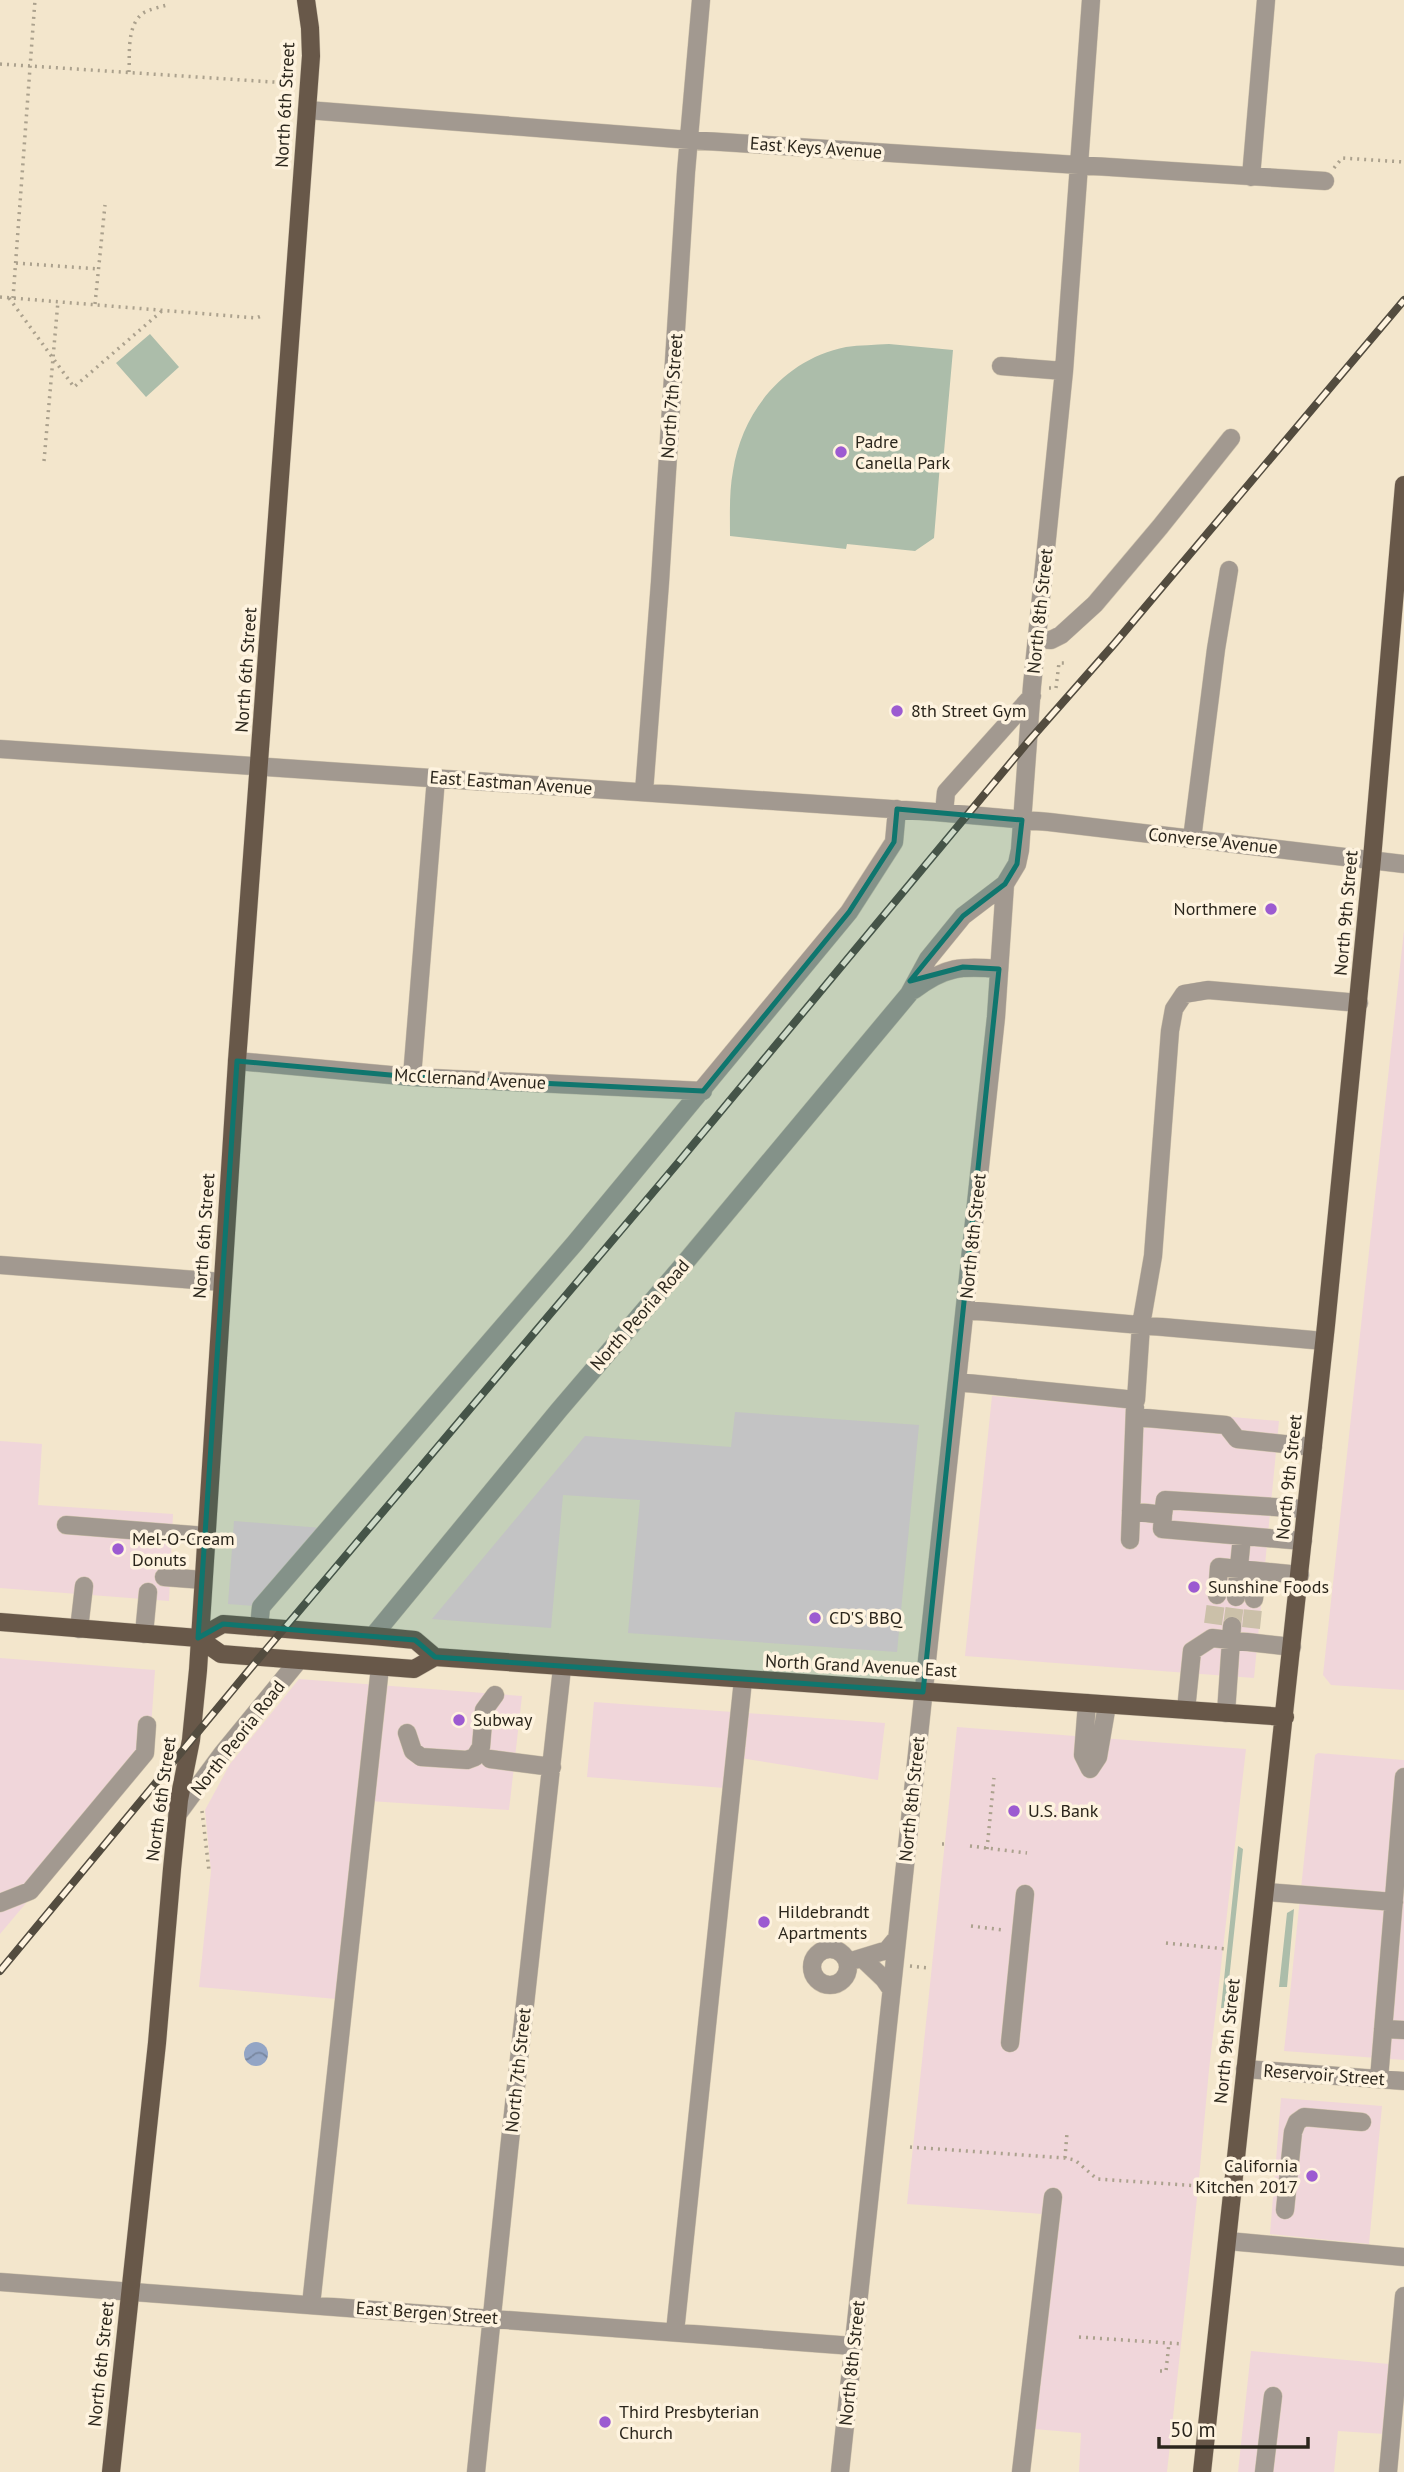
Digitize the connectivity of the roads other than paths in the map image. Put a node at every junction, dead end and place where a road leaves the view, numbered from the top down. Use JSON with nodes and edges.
{"nodes":[{"id":1,"x":306,"y":0,"type":"edge"},
{"id":2,"x":701,"y":0,"type":"edge"},
{"id":3,"x":1091,"y":0,"type":"edge"},
{"id":4,"x":1266,"y":0,"type":"edge"},
{"id":5,"x":307,"y":110,"type":"junction"},
{"id":6,"x":690,"y":140,"type":"junction"},
{"id":7,"x":1079,"y":167,"type":"junction"},
{"id":8,"x":1251,"y":177,"type":"junction"},
{"id":9,"x":1325,"y":181,"type":"road end"},
{"id":10,"x":1001,"y":366,"type":"dead end"},
{"id":11,"x":1063,"y":371,"type":"junction"},
{"id":12,"x":1231,"y":438,"type":"dead end"},
{"id":13,"x":1404,"y":485,"type":"edge"},
{"id":14,"x":1229,"y":570,"type":"dead end"},
{"id":15,"x":1037,"y":639,"type":"junction"},
{"id":16,"x":1039,"y":692,"type":"junction"},
{"id":17,"x":0,"y":749,"type":"edge"},
{"id":18,"x":260,"y":767,"type":"junction"},
{"id":19,"x":436,"y":778,"type":"junction"},
{"id":20,"x":644,"y":792,"type":"junction"},
{"id":21,"x":897,"y":809,"type":"junction"},
{"id":22,"x":944,"y":813,"type":"junction"},
{"id":23,"x":1023,"y":820,"type":"junction"},
{"id":24,"x":1192,"y":839,"type":"junction"},
{"id":25,"x":1372,"y":859,"type":"junction"},
{"id":26,"x":1404,"y":863,"type":"edge"},
{"id":27,"x":1005,"y":884,"type":"junction"},
{"id":28,"x":999,"y":969,"type":"junction"},
{"id":29,"x":909,"y":994,"type":"junction"},
{"id":30,"x":1359,"y":1003,"type":"junction"},
{"id":31,"x":237,"y":1061,"type":"junction"},
{"id":32,"x":412,"y":1077,"type":"junction"},
{"id":33,"x":703,"y":1091,"type":"junction"},
{"id":34,"x":0,"y":1265,"type":"edge"},
{"id":35,"x":222,"y":1282,"type":"junction"},
{"id":36,"x":965,"y":1310,"type":"junction"},
{"id":37,"x":1141,"y":1325,"type":"junction"},
{"id":38,"x":1324,"y":1341,"type":"junction"},
{"id":39,"x":957,"y":1382,"type":"junction"},
{"id":40,"x":1135,"y":1408,"type":"junction"},
{"id":41,"x":1313,"y":1447,"type":"junction"},
{"id":42,"x":1231,"y":1503,"type":"junction"},
{"id":43,"x":1306,"y":1509,"type":"junction"},
{"id":44,"x":1130,"y":1511,"type":"junction"},
{"id":45,"x":1163,"y":1515,"type":"junction"},
{"id":46,"x":66,"y":1525,"type":"dead end"},
{"id":47,"x":1235,"y":1535,"type":"junction"},
{"id":48,"x":206,"y":1536,"type":"junction"},
{"id":49,"x":1130,"y":1540,"type":"dead end"},
{"id":50,"x":1303,"y":1541,"type":"junction"},
{"id":51,"x":1238,"y":1569,"type":"junction"},
{"id":52,"x":1257,"y":1571,"type":"junction"},
{"id":53,"x":1300,"y":1575,"type":"junction"},
{"id":54,"x":164,"y":1577,"type":"dead end"},
{"id":55,"x":203,"y":1580,"type":"junction"},
{"id":56,"x":83,"y":1586,"type":"dead end"},
{"id":57,"x":148,"y":1592,"type":"dead end"},
{"id":58,"x":1217,"y":1595,"type":"tunnel mouth"},
{"id":59,"x":1236,"y":1597,"type":"tunnel mouth"},
{"id":60,"x":1254,"y":1599,"type":"tunnel mouth"},
{"id":61,"x":0,"y":1622,"type":"edge"},
{"id":62,"x":259,"y":1627,"type":"junction"},
{"id":63,"x":79,"y":1629,"type":"junction"},
{"id":64,"x":1231,"y":1633,"type":"junction"},
{"id":65,"x":144,"y":1634,"type":"junction"},
{"id":66,"x":373,"y":1636,"type":"junction"},
{"id":67,"x":198,"y":1638,"type":"junction"},
{"id":68,"x":1292,"y":1647,"type":"junction"},
{"id":69,"x":435,"y":1657,"type":"junction"},
{"id":70,"x":299,"y":1660,"type":"junction"},
{"id":71,"x":380,"y":1667,"type":"junction"},
{"id":72,"x":562,"y":1668,"type":"junction"},
{"id":73,"x":743,"y":1680,"type":"junction"},
{"id":74,"x":923,"y":1692,"type":"junction"},
{"id":75,"x":495,"y":1695,"type":"dead end"},
{"id":76,"x":1087,"y":1703,"type":"junction"},
{"id":77,"x":1107,"y":1704,"type":"junction"},
{"id":78,"x":1186,"y":1710,"type":"junction"},
{"id":79,"x":1226,"y":1713,"type":"junction"},
{"id":80,"x":1285,"y":1717,"type":"junction"},
{"id":81,"x":147,"y":1725,"type":"dead end"},
{"id":82,"x":407,"y":1733,"type":"dead end"},
{"id":83,"x":491,"y":1759,"type":"dead end"},
{"id":84,"x":552,"y":1767,"type":"junction"},
{"id":85,"x":1404,"y":1777,"type":"edge"},
{"id":86,"x":177,"y":1815,"type":"junction"},
{"id":87,"x":1265,"y":1892,"type":"junction"},
{"id":88,"x":1025,"y":1894,"type":"dead end"},
{"id":89,"x":1394,"y":1902,"type":"junction"},
{"id":90,"x":0,"y":1903,"type":"edge"},
{"id":91,"x":897,"y":1938,"type":"junction"},
{"id":92,"x":891,"y":1989,"type":"junction"},
{"id":93,"x":1383,"y":2029,"type":"junction"},
{"id":94,"x":1404,"y":2030,"type":"edge"},
{"id":95,"x":1010,"y":2043,"type":"dead end"},
{"id":96,"x":1245,"y":2070,"type":"junction"},
{"id":97,"x":1379,"y":2079,"type":"junction"},
{"id":98,"x":1404,"y":2081,"type":"edge"},
{"id":99,"x":1362,"y":2122,"type":"dead end"},
{"id":100,"x":1054,"y":2197,"type":"dead end"},
{"id":101,"x":1284,"y":2210,"type":"dead end"},
{"id":102,"x":1228,"y":2241,"type":"junction"},
{"id":103,"x":1404,"y":2257,"type":"edge"},
{"id":104,"x":0,"y":2282,"type":"edge"},
{"id":105,"x":130,"y":2291,"type":"junction"},
{"id":106,"x":1404,"y":2296,"type":"edge"},
{"id":107,"x":311,"y":2305,"type":"junction"},
{"id":108,"x":491,"y":2318,"type":"junction"},
{"id":109,"x":675,"y":2332,"type":"junction"},
{"id":110,"x":853,"y":2346,"type":"junction"},
{"id":111,"x":1273,"y":2396,"type":"dead end"},
{"id":112,"x":111,"y":2472,"type":"edge"},
{"id":113,"x":476,"y":2472,"type":"edge"},
{"id":114,"x":840,"y":2472,"type":"edge"},
{"id":115,"x":1021,"y":2472,"type":"edge"},
{"id":116,"x":1202,"y":2472,"type":"edge"},
{"id":117,"x":1264,"y":2472,"type":"edge"},
{"id":118,"x":1388,"y":2472,"type":"edge"}],
"edges":[{"from":1,"to":5,"type":"main road","name":"North 6th Street"},
{"from":2,"to":6,"type":"street","name":"North 7th Street"},
{"from":3,"to":7,"type":"street","name":"North 8th Street"},
{"from":4,"to":8,"type":"street"},
{"from":5,"to":6,"type":"street","name":"East Keys Avenue"},
{"from":5,"to":18,"type":"main road","name":"North 6th Street"},
{"from":6,"to":7,"type":"street","name":"East Keys Avenue"},
{"from":6,"to":20,"type":"street","name":"North 7th Street"},
{"from":7,"to":8,"type":"street","name":"East Keys Avenue"},
{"from":7,"to":11,"type":"street","name":"North 8th Street"},
{"from":8,"to":9,"type":"street","name":"East Keys Avenue"},
{"from":10,"to":11,"type":"street"},
{"from":11,"to":15,"type":"street","name":"North 8th Street"},
{"from":12,"to":15,"type":"street"},
{"from":13,"to":25,"type":"main road","name":"North 9th Street"},
{"from":14,"to":24,"type":"street"},
{"from":15,"to":16,"type":"street","name":"North 8th Street"},
{"from":16,"to":22,"type":"street"},
{"from":16,"to":23,"type":"street","name":"North 8th Street"},
{"from":17,"to":18,"type":"street","name":"East Eastman Avenue"},
{"from":18,"to":19,"type":"street","name":"East Eastman Avenue"},
{"from":18,"to":31,"type":"main road","name":"North 6th Street"},
{"from":19,"to":20,"type":"street","name":"East Eastman Avenue"},
{"from":19,"to":32,"type":"street"},
{"from":20,"to":21,"type":"street","name":"East Eastman Avenue"},
{"from":21,"to":22,"type":"street","name":"East Eastman Avenue"},
{"from":21,"to":33,"type":"street"},
{"from":22,"to":23,"type":"street","name":"East Eastman Avenue"},
{"from":23,"to":24,"type":"street","name":"Converse Avenue"},
{"from":23,"to":27,"type":"street","name":"North 8th Street"},
{"from":24,"to":25,"type":"street","name":"Converse Avenue"},
{"from":25,"to":26,"type":"street","name":"Converse Avenue"},
{"from":25,"to":30,"type":"main road","name":"North 9th Street"},
{"from":27,"to":28,"type":"street","name":"North 8th Street"},
{"from":27,"to":29,"type":"street","name":"North Peoria Road"},
{"from":28,"to":29,"type":"street","name":"North Peoria Road"},
{"from":28,"to":36,"type":"street","name":"North 8th Street"},
{"from":29,"to":66,"type":"street","name":"North Peoria Road"},
{"from":30,"to":37,"type":"street"},
{"from":30,"to":38,"type":"main road","name":"North 9th Street"},
{"from":31,"to":32,"type":"street","name":"McClernand Avenue"},
{"from":31,"to":35,"type":"main road","name":"North 6th Street"},
{"from":32,"to":33,"type":"street","name":"McClernand Avenue"},
{"from":33,"to":62,"type":"street"},
{"from":34,"to":35,"type":"street"},
{"from":35,"to":48,"type":"main road","name":"North 6th Street"},
{"from":36,"to":37,"type":"street"},
{"from":36,"to":39,"type":"street","name":"North 8th Street"},
{"from":37,"to":38,"type":"street"},
{"from":37,"to":40,"type":"street"},
{"from":38,"to":41,"type":"main road","name":"North 9th Street"},
{"from":39,"to":40,"type":"street"},
{"from":39,"to":74,"type":"street","name":"North 8th Street"},
{"from":40,"to":41,"type":"street"},
{"from":40,"to":44,"type":"street"},
{"from":41,"to":43,"type":"main road","name":"North 9th Street"},
{"from":42,"to":43,"type":"street"},
{"from":42,"to":45,"type":"street"},
{"from":42,"to":47,"type":"street"},
{"from":43,"to":50,"type":"main road","name":"North 9th Street"},
{"from":44,"to":45,"type":"street"},
{"from":44,"to":49,"type":"street"},
{"from":45,"to":47,"type":"street"},
{"from":46,"to":48,"type":"street"},
{"from":47,"to":50,"type":"street"},
{"from":47,"to":51,"type":"street"},
{"from":48,"to":55,"type":"main road","name":"North 6th Street"},
{"from":50,"to":53,"type":"main road","name":"North 9th Street"},
{"from":51,"to":52,"type":"street"},
{"from":51,"to":58,"type":"street"},
{"from":51,"to":59,"type":"street"},
{"from":52,"to":53,"type":"street"},
{"from":52,"to":60,"type":"street"},
{"from":53,"to":68,"type":"main road","name":"North 9th Street"},
{"from":54,"to":55,"type":"street"},
{"from":55,"to":67,"type":"main road","name":"North 6th Street"},
{"from":56,"to":63,"type":"street"},
{"from":57,"to":65,"type":"street"},
{"from":61,"to":63,"type":"main road","name":"North Grand Avenue East"},
{"from":62,"to":66,"type":"main road","name":"North Grand Avenue East"},
{"from":62,"to":67,"type":"main road","name":"North Grand Avenue East"},
{"from":63,"to":65,"type":"main road","name":"North Grand Avenue East"},
{"from":64,"to":68,"type":"street"},
{"from":64,"to":78,"type":"street"},
{"from":64,"to":79,"type":"street"},
{"from":65,"to":67,"type":"main road","name":"North Grand Avenue East"},
{"from":66,"to":69,"type":"main road","name":"North Grand Avenue East"},
{"from":67,"to":70,"type":"main road","name":"North Grand Avenue East"},
{"from":67,"to":86,"type":"main road","name":"North 6th Street"},
{"from":68,"to":80,"type":"main road","name":"North 9th Street"},
{"from":69,"to":71,"type":"main road","name":"North Grand Avenue East"},
{"from":69,"to":72,"type":"main road","name":"North Grand Avenue East"},
{"from":70,"to":71,"type":"main road","name":"North Grand Avenue East"},
{"from":70,"to":86,"type":"street","name":"North Peoria Road"},
{"from":71,"to":107,"type":"street"},
{"from":72,"to":73,"type":"main road","name":"North Grand Avenue East"},
{"from":72,"to":84,"type":"street","name":"North 7th Street"},
{"from":73,"to":74,"type":"main road","name":"North Grand Avenue East"},
{"from":73,"to":109,"type":"street"},
{"from":74,"to":76,"type":"main road","name":"North Grand Avenue East"},
{"from":74,"to":91,"type":"street","name":"North 8th Street"},
{"from":75,"to":82,"type":"street"},
{"from":76,"to":77,"type":"main road","name":"North Grand Avenue East"},
{"from":76,"to":77,"type":"street"},
{"from":77,"to":78,"type":"main road","name":"North Grand Avenue East"},
{"from":78,"to":79,"type":"main road","name":"North Grand Avenue East"},
{"from":79,"to":80,"type":"main road","name":"North Grand Avenue East"},
{"from":80,"to":87,"type":"main road","name":"North 9th Street"},
{"from":81,"to":90,"type":"street"},
{"from":83,"to":84,"type":"street"},
{"from":84,"to":108,"type":"street","name":"North 7th Street"},
{"from":85,"to":89,"type":"street"},
{"from":86,"to":105,"type":"main road","name":"North 6th Street"},
{"from":87,"to":89,"type":"street"},
{"from":87,"to":96,"type":"main road","name":"North 9th Street"},
{"from":88,"to":95,"type":"street"},
{"from":89,"to":93,"type":"street"},
{"from":91,"to":92,"type":"street","name":"North 8th Street"},
{"from":91,"to":92,"type":"street"},
{"from":92,"to":110,"type":"street","name":"North 8th Street"},
{"from":93,"to":94,"type":"street"},
{"from":93,"to":97,"type":"street"},
{"from":96,"to":97,"type":"street","name":"Reservoir Street"},
{"from":96,"to":102,"type":"main road","name":"North 9th Street"},
{"from":97,"to":98,"type":"street","name":"Reservoir Street"},
{"from":99,"to":101,"type":"street"},
{"from":100,"to":115,"type":"street"},
{"from":102,"to":103,"type":"street"},
{"from":102,"to":116,"type":"main road","name":"North 9th Street"},
{"from":104,"to":105,"type":"street","name":"East Bergen Street"},
{"from":105,"to":107,"type":"street","name":"East Bergen Street"},
{"from":105,"to":112,"type":"main road","name":"North 6th Street"},
{"from":106,"to":118,"type":"street"},
{"from":107,"to":108,"type":"street","name":"East Bergen Street"},
{"from":108,"to":109,"type":"street","name":"East Bergen Street"},
{"from":108,"to":113,"type":"street","name":"North 7th Street"},
{"from":109,"to":110,"type":"street","name":"East Bergen Street"},
{"from":110,"to":114,"type":"street","name":"North 8th Street"},
{"from":111,"to":117,"type":"street"}]}
